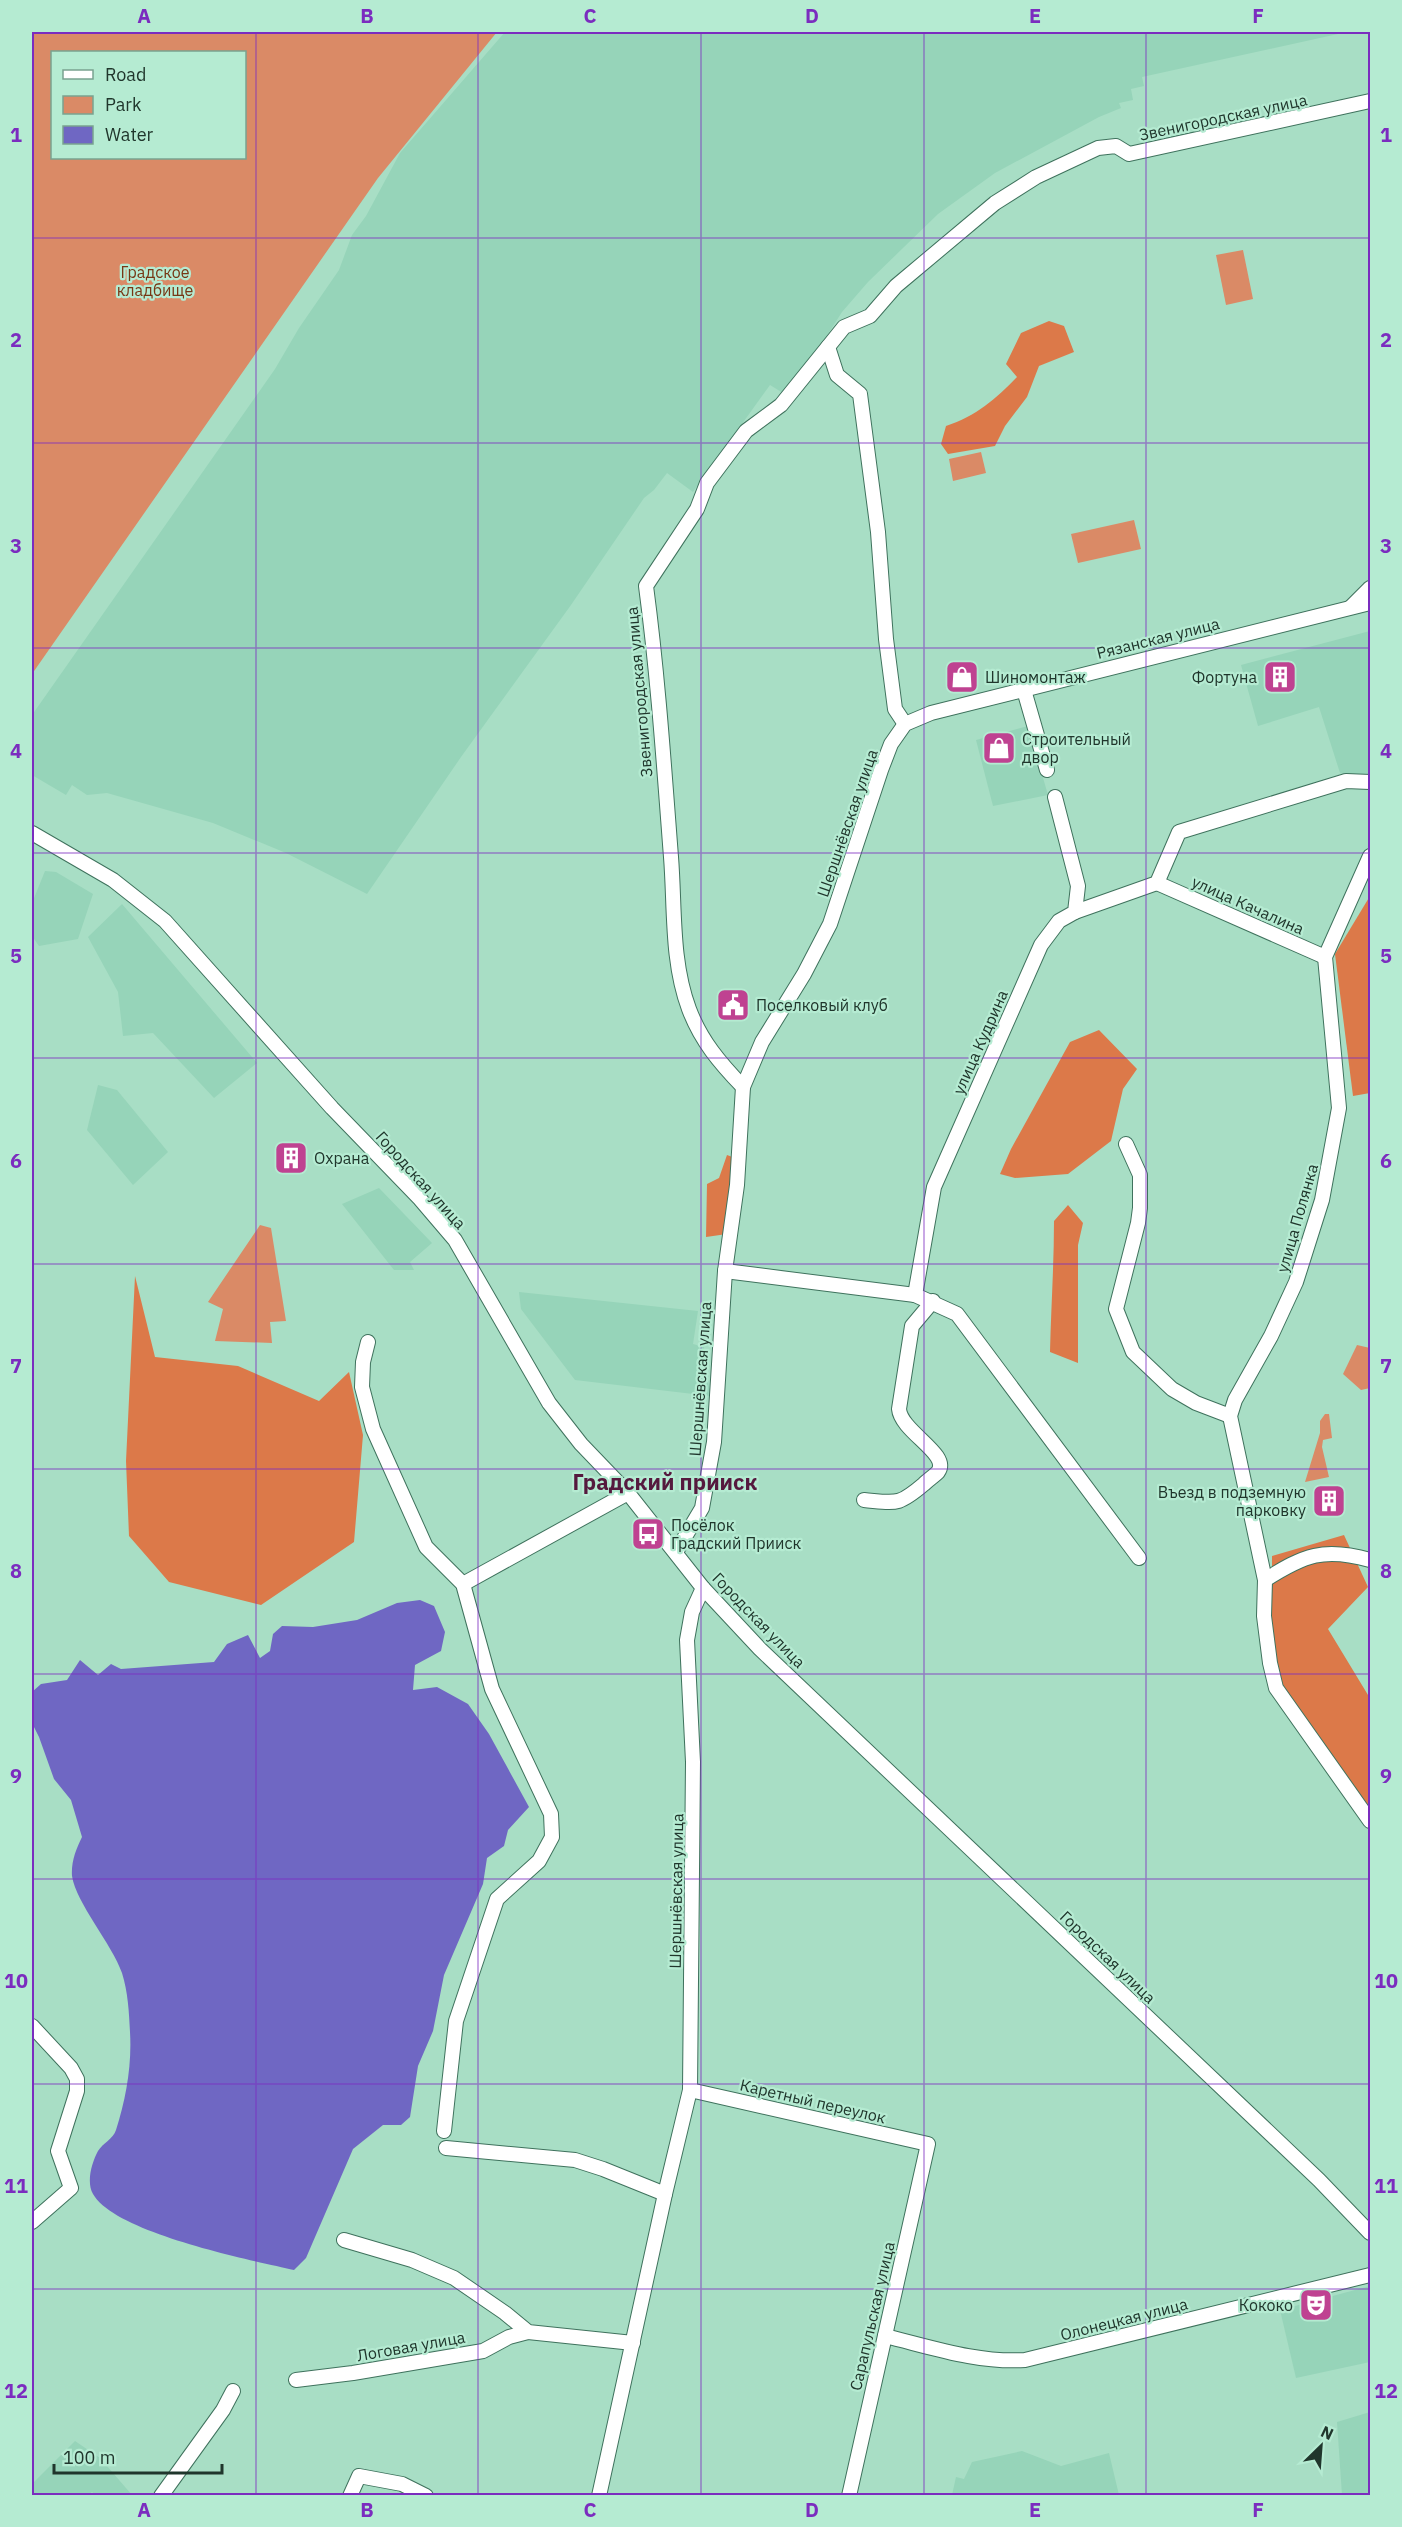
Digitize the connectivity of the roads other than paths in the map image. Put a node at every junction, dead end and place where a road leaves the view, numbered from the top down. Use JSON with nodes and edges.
{"nodes":[{"id":1,"x":1371,"y":101,"type":"edge"},
{"id":2,"x":828,"y":347,"type":"junction"},
{"id":3,"x":1371,"y":588,"type":"edge"},
{"id":4,"x":1371,"y":603,"type":"edge"},
{"id":5,"x":1351,"y":607,"type":"junction"},
{"id":6,"x":1024,"y":690,"type":"junction"},
{"id":7,"x":905,"y":724,"type":"junction"},
{"id":8,"x":1047,"y":770,"type":"dead end"},
{"id":9,"x":1371,"y":782,"type":"edge"},
{"id":10,"x":1055,"y":797,"type":"dead end"},
{"id":11,"x":32,"y":833,"type":"edge"},
{"id":12,"x":1371,"y":856,"type":"edge"},
{"id":13,"x":1157,"y":883,"type":"junction"},
{"id":14,"x":1078,"y":886,"type":"junction"},
{"id":15,"x":1098,"y":904,"type":"junction"},
{"id":16,"x":1075,"y":912,"type":"junction"},
{"id":17,"x":1325,"y":957,"type":"junction"},
{"id":18,"x":742,"y":1087,"type":"junction"},
{"id":19,"x":1126,"y":1144,"type":"dead end"},
{"id":20,"x":725,"y":1271,"type":"junction"},
{"id":21,"x":915,"y":1295,"type":"junction"},
{"id":22,"x":933,"y":1301,"type":"junction"},
{"id":23,"x":368,"y":1342,"type":"dead end"},
{"id":24,"x":1230,"y":1416,"type":"junction"},
{"id":25,"x":628,"y":1493,"type":"junction"},
{"id":26,"x":864,"y":1500,"type":"dead end"},
{"id":27,"x":676,"y":1552,"type":"junction"},
{"id":28,"x":1139,"y":1558,"type":"dead end"},
{"id":29,"x":1371,"y":1560,"type":"edge"},
{"id":30,"x":1264,"y":1580,"type":"junction"},
{"id":31,"x":463,"y":1584,"type":"junction"},
{"id":32,"x":704,"y":1588,"type":"junction"},
{"id":33,"x":1371,"y":1821,"type":"edge"},
{"id":34,"x":32,"y":2026,"type":"edge"},
{"id":35,"x":690,"y":2090,"type":"junction"},
{"id":36,"x":444,"y":2131,"type":"dead end"},
{"id":37,"x":928,"y":2144,"type":"joint"},
{"id":38,"x":446,"y":2148,"type":"dead end"},
{"id":39,"x":665,"y":2194,"type":"junction"},
{"id":40,"x":32,"y":2222,"type":"edge"},
{"id":41,"x":1368,"y":2224,"type":"edge"},
{"id":42,"x":344,"y":2240,"type":"dead end"},
{"id":43,"x":1371,"y":2275,"type":"edge"},
{"id":44,"x":528,"y":2332,"type":"junction"},
{"id":45,"x":885,"y":2336,"type":"junction"},
{"id":46,"x":633,"y":2343,"type":"junction"},
{"id":47,"x":296,"y":2380,"type":"dead end"},
{"id":48,"x":233,"y":2391,"type":"dead end"},
{"id":49,"x":161,"y":2496,"type":"edge"},
{"id":50,"x":350,"y":2496,"type":"edge"},
{"id":51,"x":426,"y":2496,"type":"edge"},
{"id":52,"x":600,"y":2496,"type":"edge"},
{"id":53,"x":849,"y":2496,"type":"edge"}],
"edges":[{"from":1,"to":2,"type":"street","name":"Звенигородская улица"},
{"from":2,"to":7,"type":"street"},
{"from":2,"to":18,"type":"street","name":"Звенигородская улица"},
{"from":3,"to":5,"type":"street"},
{"from":4,"to":5,"type":"street","name":"Рязанская улица"},
{"from":5,"to":6,"type":"street","name":"Рязанская улица"},
{"from":6,"to":7,"type":"street","name":"Рязанская улица"},
{"from":6,"to":8,"type":"street"},
{"from":7,"to":18,"type":"street","name":"Шершнёвская улица"},
{"from":9,"to":13,"type":"street"},
{"from":10,"to":14,"type":"street"},
{"from":11,"to":25,"type":"street","name":"Городская улица"},
{"from":12,"to":17,"type":"street","name":"улица Полянка"},
{"from":13,"to":15,"type":"street"},
{"from":13,"to":17,"type":"street","name":"улица Качалина"},
{"from":14,"to":15,"type":"street"},
{"from":14,"to":16,"type":"street"},
{"from":15,"to":16,"type":"street"},
{"from":16,"to":21,"type":"street","name":"улица Кудрина"},
{"from":17,"to":24,"type":"street","name":"улица Полянка"},
{"from":18,"to":20,"type":"street","name":"Шершнёвская улица"},
{"from":19,"to":24,"type":"street"},
{"from":20,"to":21,"type":"street"},
{"from":20,"to":27,"type":"street","name":"Шершнёвская улица"},
{"from":21,"to":22,"type":"street"},
{"from":22,"to":26,"type":"street"},
{"from":22,"to":28,"type":"street"},
{"from":23,"to":31,"type":"street"},
{"from":24,"to":30,"type":"street"},
{"from":25,"to":27,"type":"street","name":"Городская улица"},
{"from":25,"to":31,"type":"street"},
{"from":27,"to":32,"type":"street","name":"Городская улица"},
{"from":29,"to":30,"type":"street"},
{"from":30,"to":33,"type":"street"},
{"from":31,"to":36,"type":"street"},
{"from":32,"to":35,"type":"street","name":"Шершнёвская улица"},
{"from":32,"to":41,"type":"street","name":"Городская улица"},
{"from":34,"to":40,"type":"street"},
{"from":35,"to":37,"type":"street","name":"Каретный переулок"},
{"from":35,"to":39,"type":"street","name":"Шершнёвская улица"},
{"from":37,"to":45,"type":"street","name":"Сарапульская улица"},
{"from":38,"to":39,"type":"street"},
{"from":39,"to":46,"type":"street","name":"Шершнёвская улица"},
{"from":42,"to":44,"type":"street"},
{"from":43,"to":45,"type":"street","name":"Олонецкая улица"},
{"from":44,"to":46,"type":"street"},
{"from":44,"to":47,"type":"street","name":"Логовая улица"},
{"from":45,"to":53,"type":"street","name":"Сарапульская улица"},
{"from":46,"to":52,"type":"street","name":"Шершнёвская улица"},
{"from":48,"to":49,"type":"street"},
{"from":50,"to":51,"type":"street"}]}
